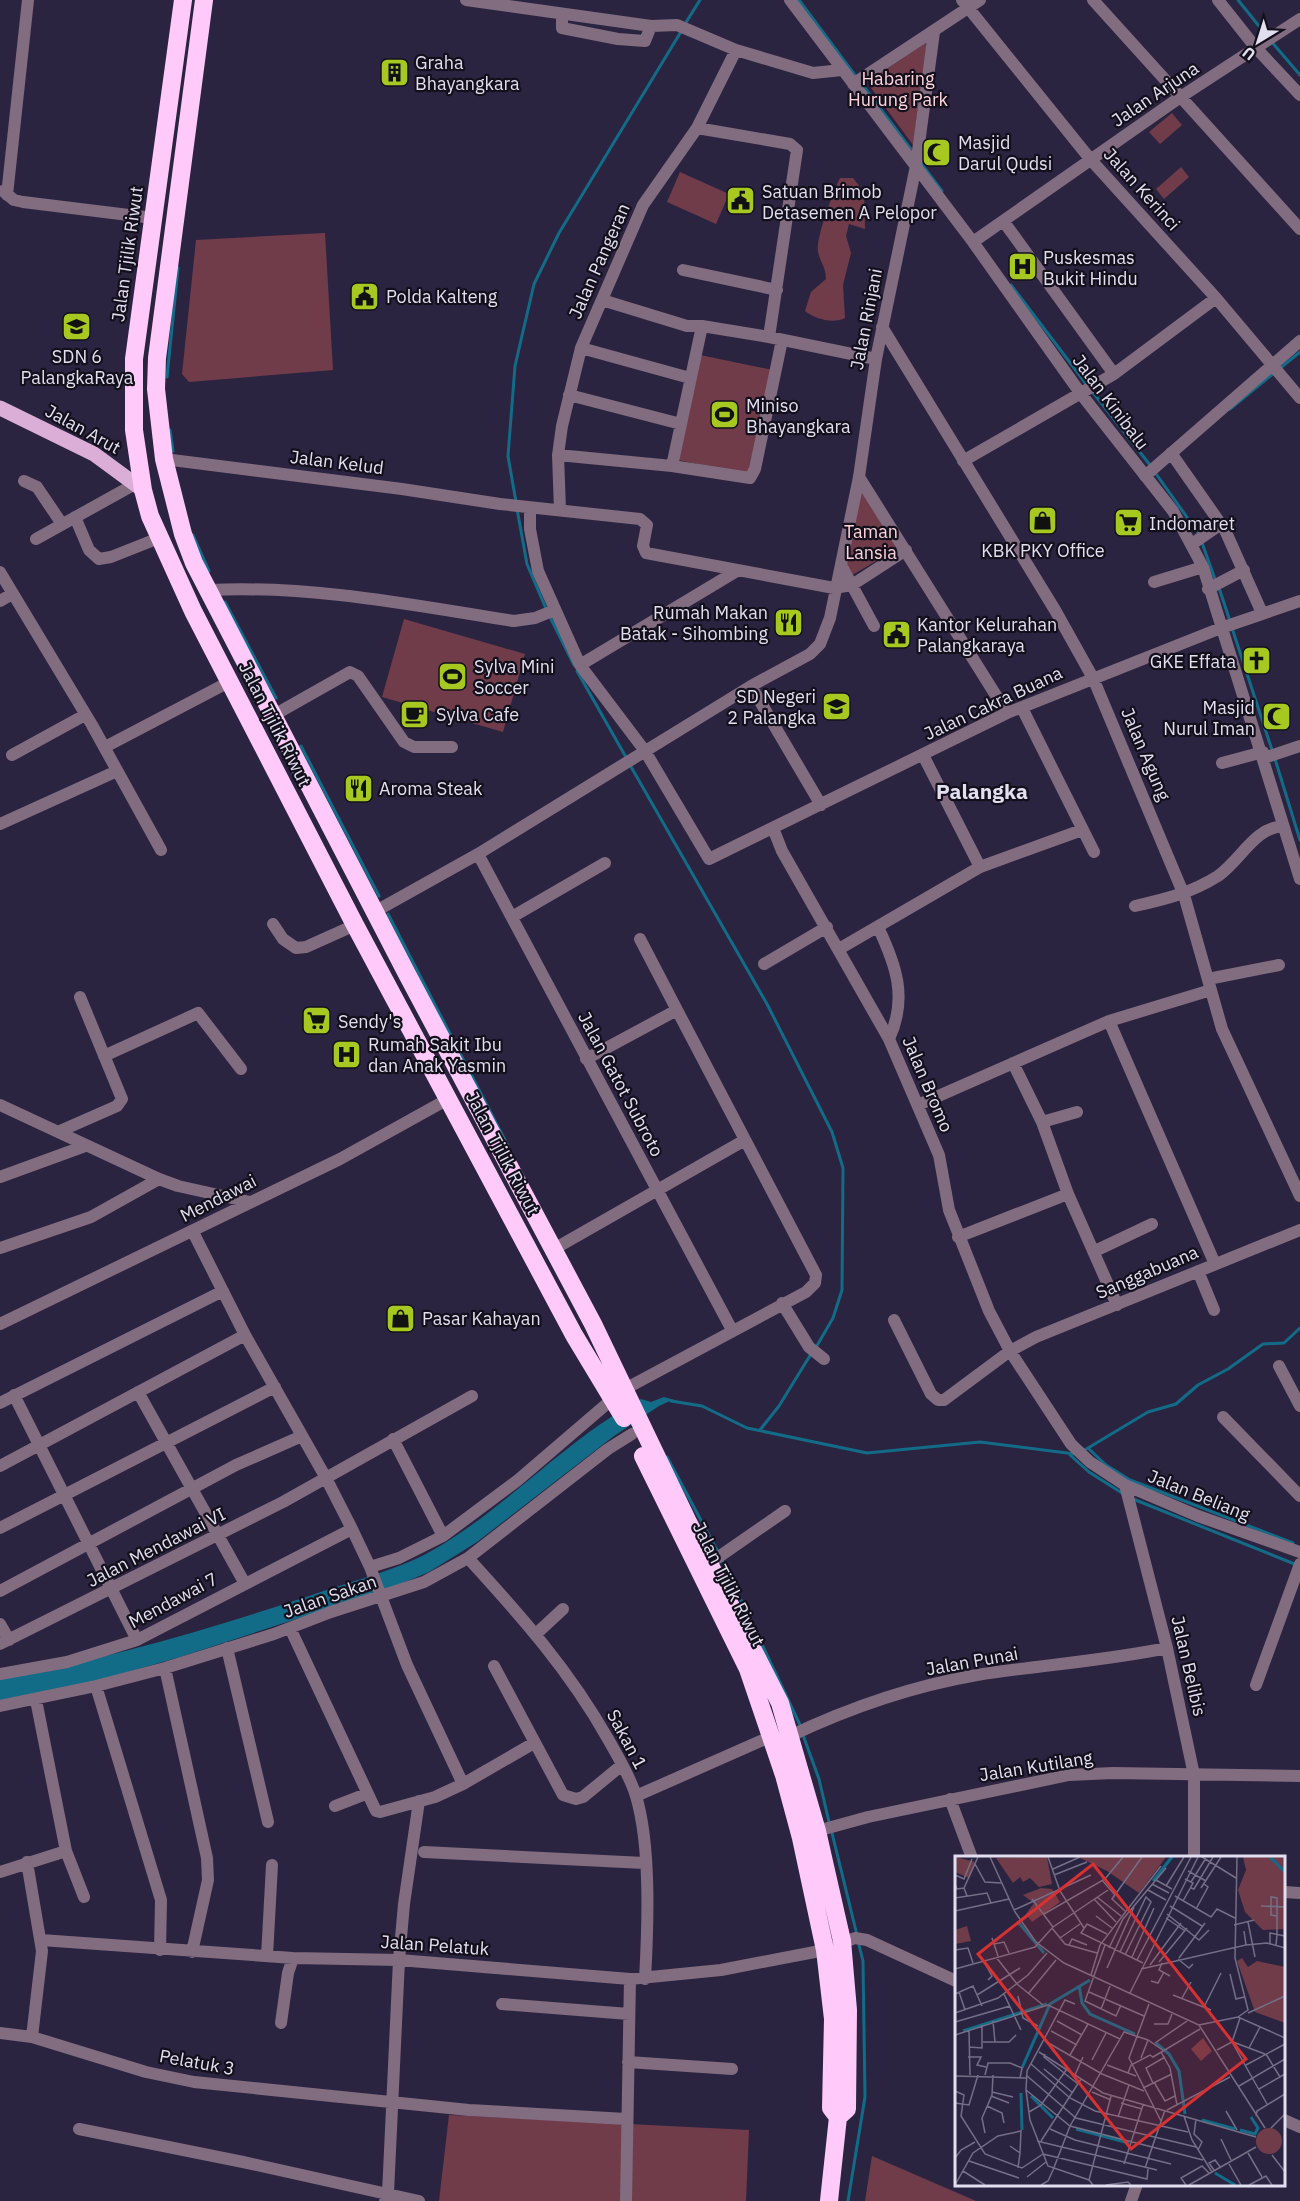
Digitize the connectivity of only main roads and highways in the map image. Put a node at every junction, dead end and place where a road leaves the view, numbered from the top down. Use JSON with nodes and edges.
{"nodes":[{"id":1,"x":183,"y":0,"type":"edge"},
{"id":2,"x":204,"y":0,"type":"edge"},
{"id":3,"x":0,"y":408,"type":"edge"},
{"id":4,"x":159,"y":426,"type":"junction"},
{"id":5,"x":134,"y":430,"type":"junction"},
{"id":6,"x":139,"y":487,"type":"junction"},
{"id":7,"x":171,"y":491,"type":"junction"},
{"id":8,"x":301,"y":768,"type":"junction"},
{"id":9,"x":280,"y":780,"type":"junction"},
{"id":10,"x":627,"y":1412,"type":"junction"},
{"id":11,"x":682,"y":1524,"type":"junction"},
{"id":12,"x":838,"y":2117,"type":"junction"},
{"id":13,"x":829,"y":2201,"type":"edge"}],
"edges":[{"from":1,"to":5,"type":"highway","name":"Jalan Tjilik Riwut"},
{"from":2,"to":4,"type":"highway","name":"Jalan Tjilik Riwut"},
{"from":3,"to":6,"type":"main road","name":"Jalan Arut"},
{"from":4,"to":5,"type":"highway"},
{"from":4,"to":7,"type":"highway","name":"Jalan Tjilik Riwut"},
{"from":5,"to":6,"type":"highway","name":"Jalan Tjilik Riwut"},
{"from":6,"to":7,"type":"highway"},
{"from":6,"to":9,"type":"highway","name":"Jalan Tjilik Riwut"},
{"from":7,"to":8,"type":"highway","name":"Jalan Tjilik Riwut"},
{"from":8,"to":9,"type":"highway"},
{"from":8,"to":10,"type":"highway","name":"Jalan Tjilik Riwut"},
{"from":9,"to":10,"type":"highway","name":"Jalan Tjilik Riwut"},
{"from":10,"to":11,"type":"highway","name":"Jalan Tjilik Riwut"},
{"from":11,"to":12,"type":"highway","name":"Jalan Tjilik Riwut"},
{"from":11,"to":12,"type":"highway","name":"Jalan Tjilik Riwut"},
{"from":12,"to":13,"type":"highway","name":"Jalan Tjilik Riwut"}]}
